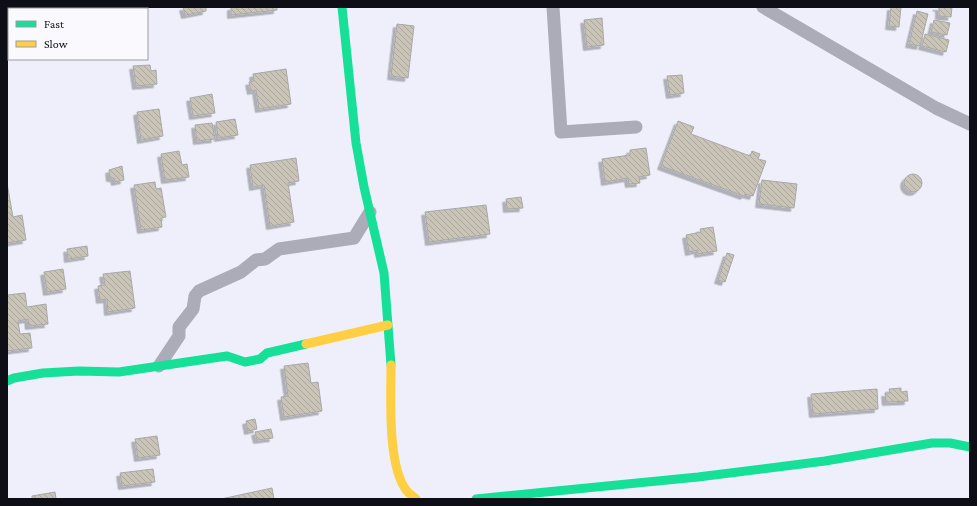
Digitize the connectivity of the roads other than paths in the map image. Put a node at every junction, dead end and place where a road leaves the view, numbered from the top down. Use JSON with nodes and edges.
{"nodes":[{"id":1,"x":342,"y":7,"type":"edge"},
{"id":2,"x":553,"y":7,"type":"edge"},
{"id":3,"x":763,"y":7,"type":"edge"},
{"id":4,"x":970,"y":124,"type":"edge"},
{"id":5,"x":636,"y":127,"type":"dead end"},
{"id":6,"x":370,"y":212,"type":"junction"},
{"id":7,"x":388,"y":325,"type":"junction"},
{"id":8,"x":159,"y":366,"type":"junction"},
{"id":9,"x":7,"y":381,"type":"edge"},
{"id":10,"x":970,"y":447,"type":"edge"},
{"id":11,"x":416,"y":499,"type":"edge"},
{"id":12,"x":476,"y":499,"type":"edge"}],
"edges":[{"from":1,"to":6,"type":"street"},
{"from":2,"to":5,"type":"street"},
{"from":3,"to":4,"type":"street"},
{"from":6,"to":7,"type":"street"},
{"from":6,"to":8,"type":"street"},
{"from":7,"to":8,"type":"street"},
{"from":7,"to":11,"type":"street"},
{"from":8,"to":9,"type":"street"},
{"from":10,"to":12,"type":"street"}]}
